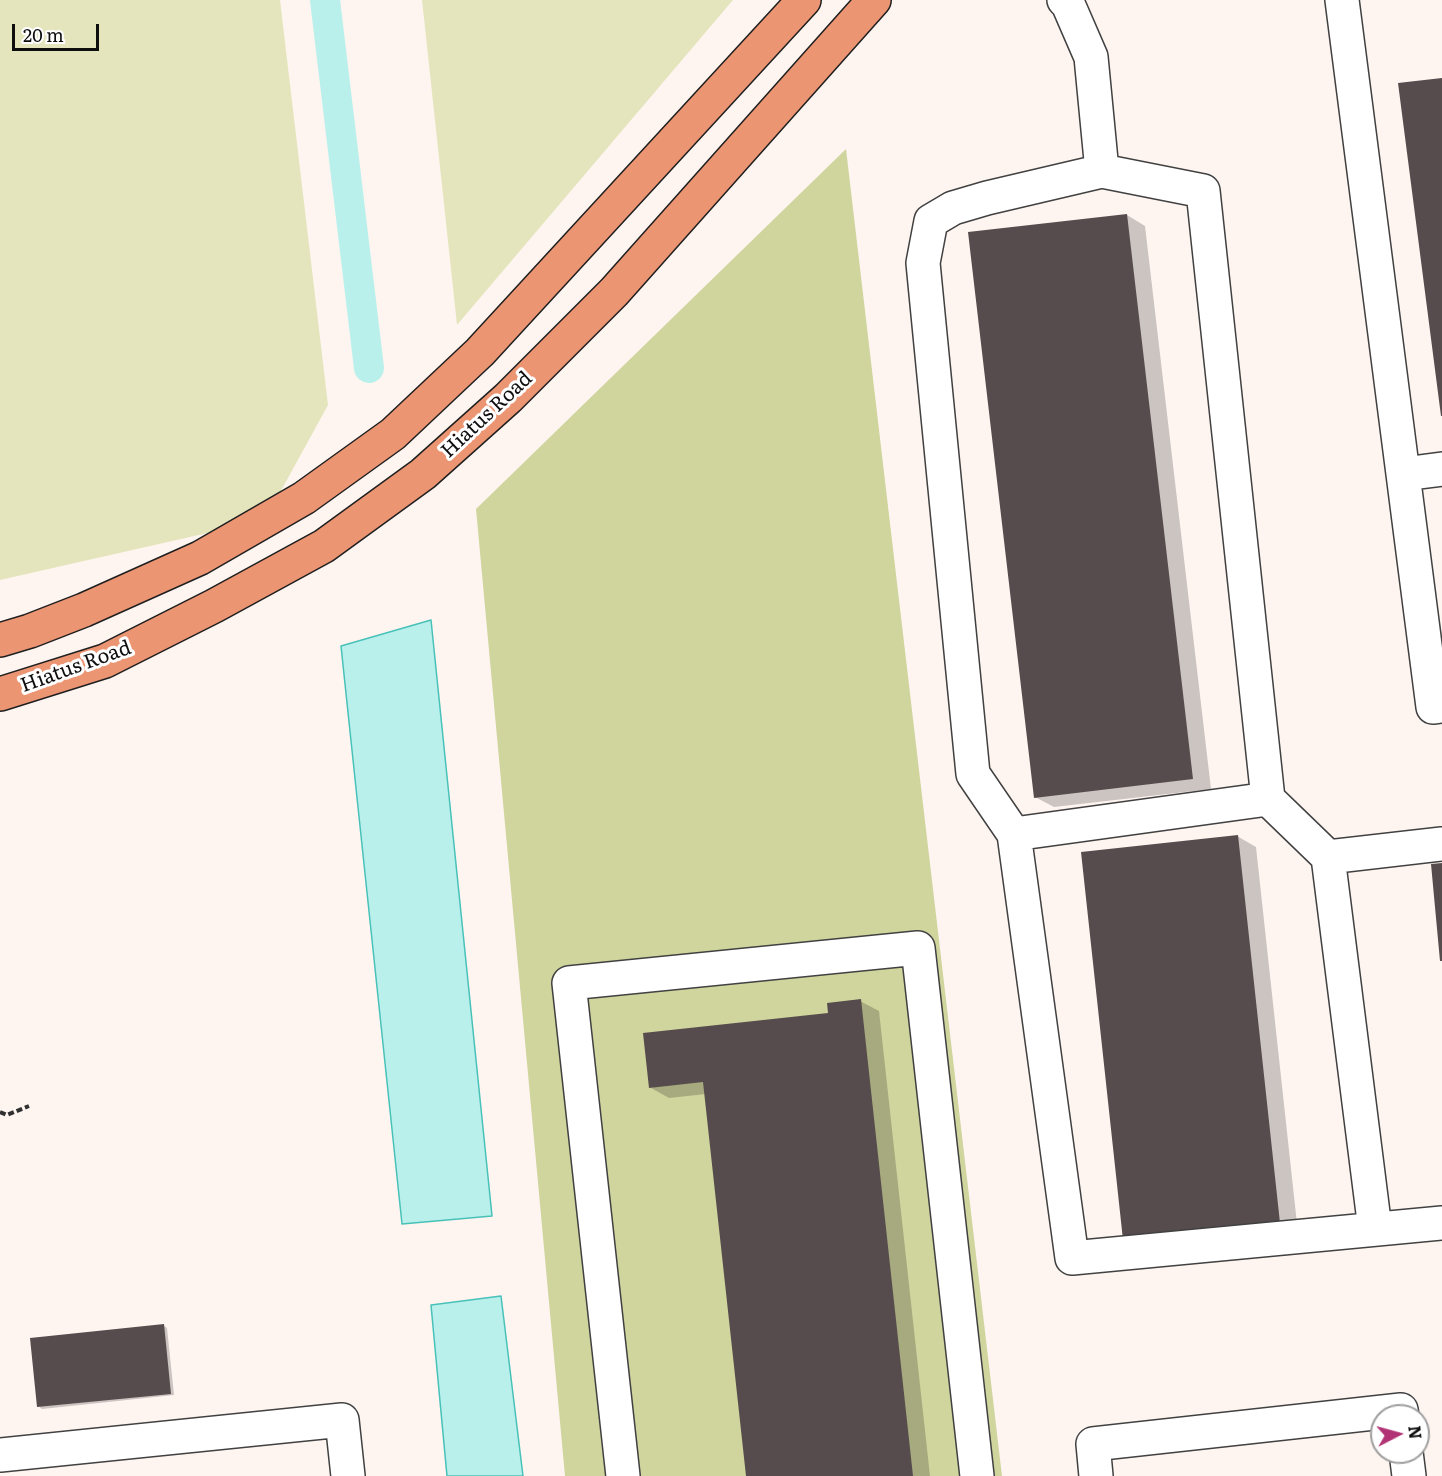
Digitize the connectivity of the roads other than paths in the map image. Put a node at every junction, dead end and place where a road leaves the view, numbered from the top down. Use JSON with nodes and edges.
{"nodes":[{"id":1,"x":804,"y":0,"type":"edge"},
{"id":2,"x":874,"y":0,"type":"edge"},
{"id":3,"x":1064,"y":0,"type":"edge"},
{"id":4,"x":1342,"y":0,"type":"edge"},
{"id":5,"x":1102,"y":171,"type":"junction"},
{"id":6,"x":1442,"y":469,"type":"edge"},
{"id":7,"x":1404,"y":474,"type":"junction"},
{"id":8,"x":0,"y":640,"type":"edge"},
{"id":9,"x":0,"y":694,"type":"edge"},
{"id":10,"x":1442,"y":706,"type":"edge"},
{"id":11,"x":1268,"y":799,"type":"junction"},
{"id":12,"x":1014,"y":834,"type":"junction"},
{"id":13,"x":1442,"y":844,"type":"edge"},
{"id":14,"x":1328,"y":857,"type":"junction"},
{"id":15,"x":1442,"y":1223,"type":"edge"},
{"id":16,"x":1375,"y":1229,"type":"junction"},
{"id":17,"x":1370,"y":1413,"type":"edge"},
{"id":18,"x":0,"y":1455,"type":"edge"},
{"id":19,"x":348,"y":1476,"type":"edge"},
{"id":20,"x":623,"y":1476,"type":"edge"},
{"id":21,"x":977,"y":1476,"type":"edge"},
{"id":22,"x":1096,"y":1476,"type":"edge"}],
"edges":[{"from":1,"to":8,"type":"main road"},
{"from":2,"to":9,"type":"main road","name":"Hiatus Road"},
{"from":3,"to":5,"type":"lane"},
{"from":4,"to":7,"type":"lane"},
{"from":5,"to":11,"type":"lane"},
{"from":5,"to":12,"type":"lane"},
{"from":6,"to":7,"type":"lane"},
{"from":7,"to":10,"type":"lane"},
{"from":11,"to":12,"type":"lane"},
{"from":11,"to":14,"type":"lane"},
{"from":12,"to":16,"type":"lane"},
{"from":13,"to":14,"type":"lane"},
{"from":14,"to":16,"type":"lane"},
{"from":15,"to":16,"type":"lane"},
{"from":17,"to":22,"type":"lane"},
{"from":18,"to":19,"type":"lane"},
{"from":20,"to":21,"type":"lane"}]}
